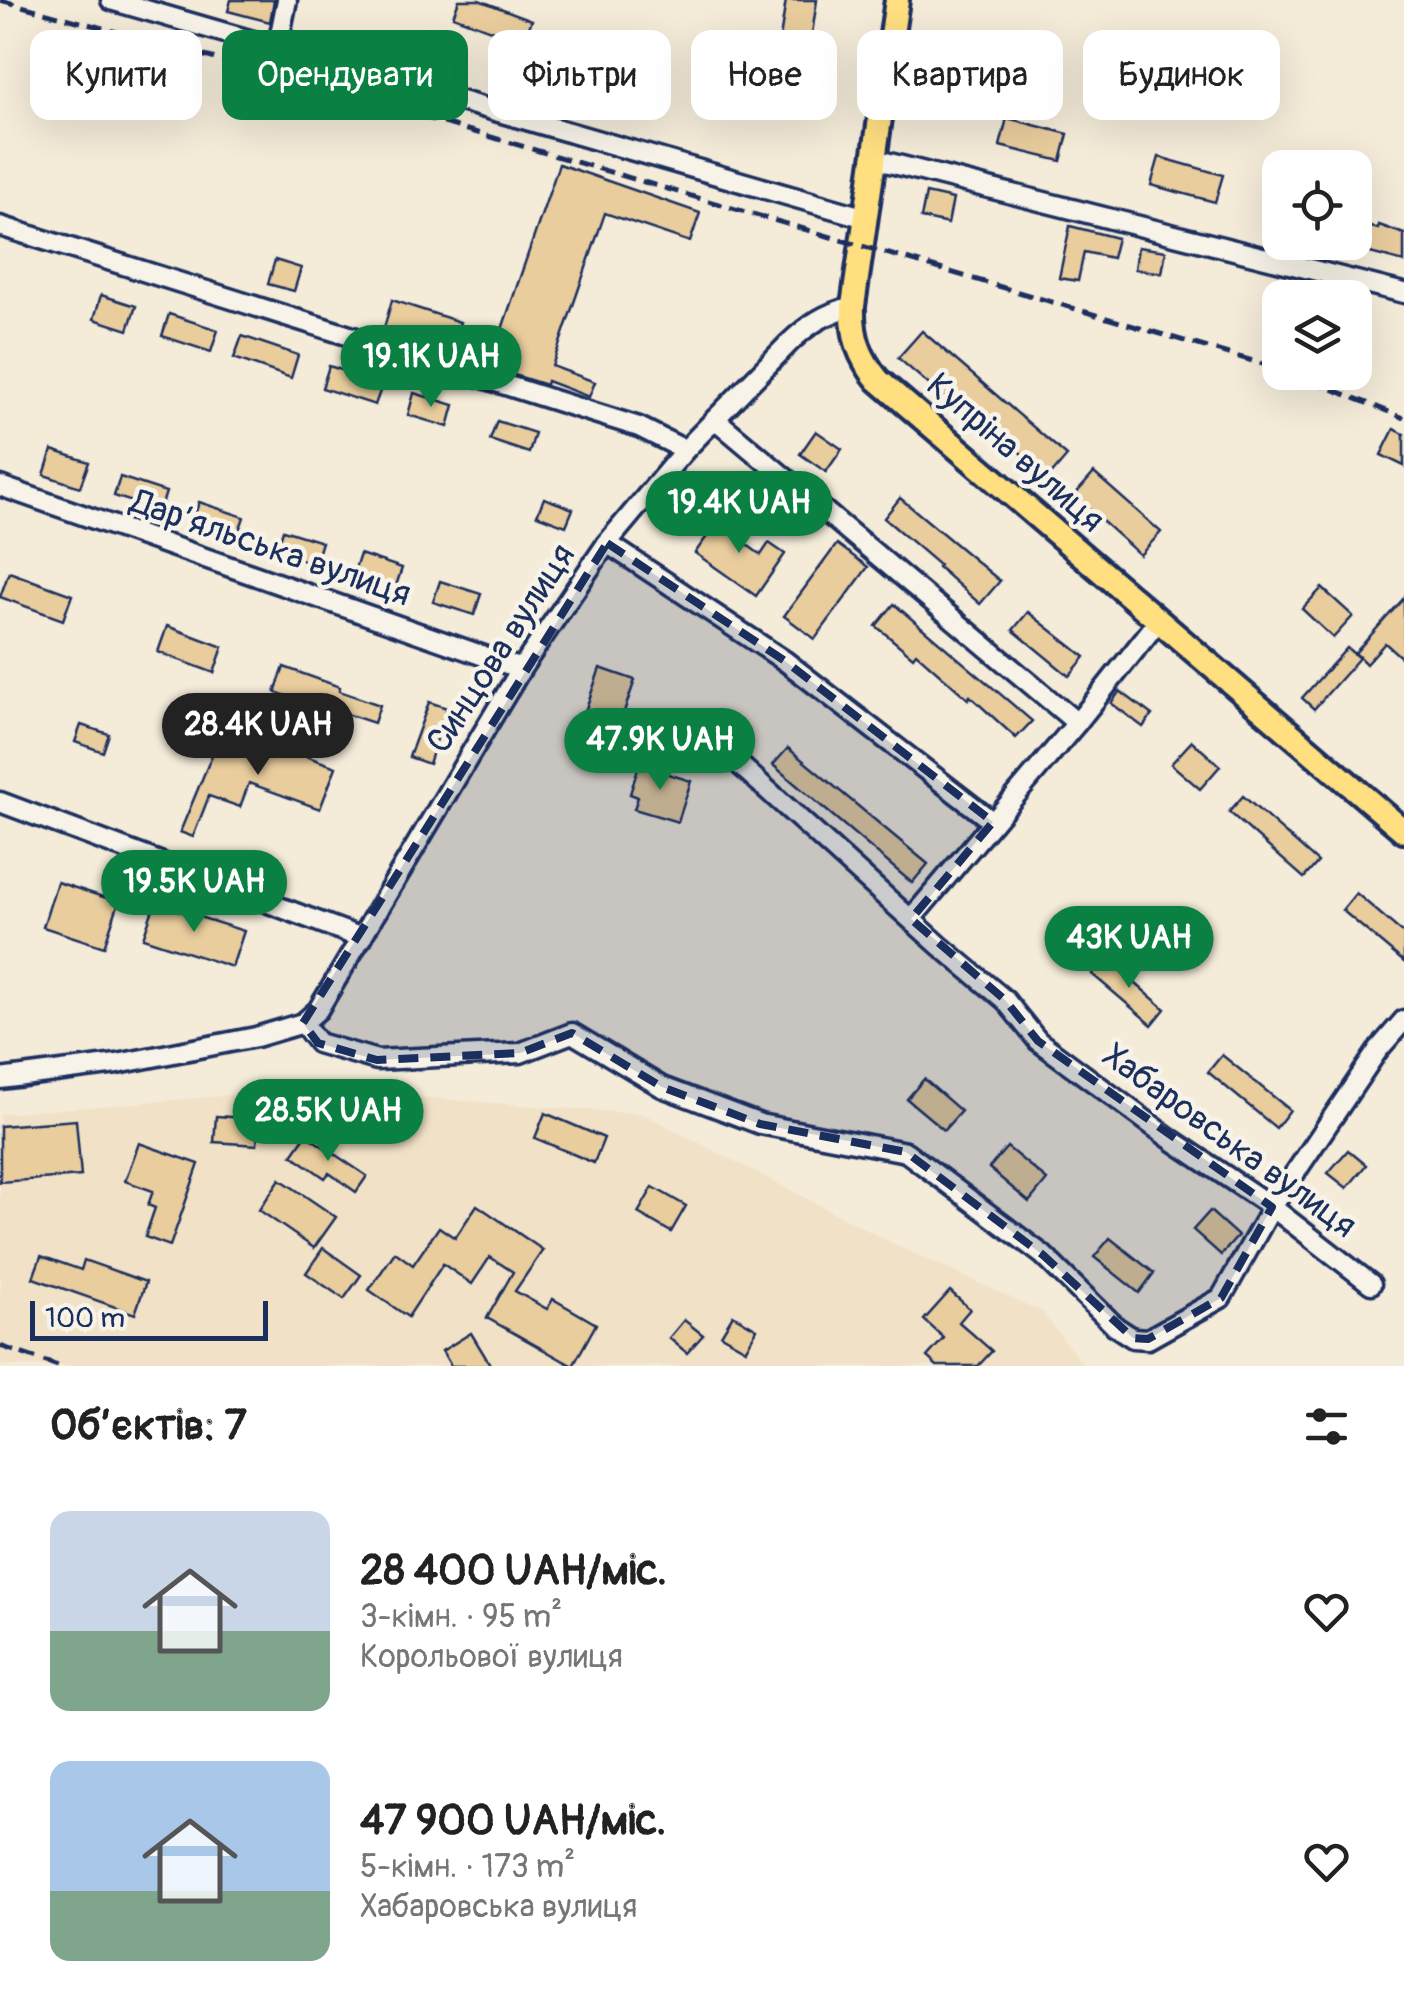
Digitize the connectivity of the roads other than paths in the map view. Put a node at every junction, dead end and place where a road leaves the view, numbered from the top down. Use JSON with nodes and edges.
{"nodes":[{"id":1,"x":111,"y":0,"type":"edge"},
{"id":2,"x":287,"y":0,"type":"edge"},
{"id":3,"x":897,"y":0,"type":"edge"},
{"id":4,"x":281,"y":30,"type":"edge"},
{"id":5,"x":222,"y":33,"type":"edge"},
{"id":6,"x":468,"y":104,"type":"edge"},
{"id":7,"x":874,"y":159,"type":"junction"},
{"id":8,"x":866,"y":218,"type":"junction"},
{"id":9,"x":0,"y":226,"type":"edge"},
{"id":10,"x":1404,"y":293,"type":"edge"},
{"id":11,"x":853,"y":306,"type":"junction"},
{"id":12,"x":714,"y":419,"type":"junction"},
{"id":13,"x":685,"y":450,"type":"junction"},
{"id":14,"x":0,"y":486,"type":"edge"},
{"id":15,"x":607,"y":543,"type":"junction"},
{"id":16,"x":1159,"y":620,"type":"junction"},
{"id":17,"x":521,"y":669,"type":"junction"},
{"id":18,"x":1077,"y":723,"type":"junction"},
{"id":19,"x":741,"y":766,"type":"dead end"},
{"id":20,"x":0,"y":802,"type":"edge"},
{"id":21,"x":993,"y":822,"type":"junction"},
{"id":22,"x":1404,"y":831,"type":"edge"},
{"id":23,"x":911,"y":918,"type":"junction"},
{"id":24,"x":362,"y":938,"type":"junction"},
{"id":25,"x":1404,"y":1020,"type":"edge"},
{"id":26,"x":304,"y":1024,"type":"junction"},
{"id":27,"x":0,"y":1079,"type":"edge"},
{"id":28,"x":1272,"y":1208,"type":"junction"},
{"id":29,"x":1371,"y":1284,"type":"dead end"}],
"edges":[{"from":1,"to":5,"type":"street"},
{"from":2,"to":4,"type":"street"},
{"from":3,"to":7,"type":"main road","name":"Купріна вулиця"},
{"from":6,"to":8,"type":"street"},
{"from":7,"to":8,"type":"main road","name":"Купріна вулиця"},
{"from":7,"to":10,"type":"street"},
{"from":8,"to":11,"type":"main road","name":"Купріна вулиця"},
{"from":9,"to":13,"type":"street"},
{"from":11,"to":12,"type":"street","name":"Синцова вулиця"},
{"from":11,"to":16,"type":"main road","name":"Купріна вулиця"},
{"from":12,"to":13,"type":"street","name":"Синцова вулиця"},
{"from":12,"to":18,"type":"street"},
{"from":13,"to":15,"type":"street","name":"Синцова вулиця"},
{"from":14,"to":17,"type":"street","name":"Дар’яльська вулиця"},
{"from":15,"to":17,"type":"street","name":"Синцова вулиця"},
{"from":15,"to":21,"type":"street"},
{"from":16,"to":18,"type":"street"},
{"from":16,"to":22,"type":"main road","name":"Купріна вулиця"},
{"from":17,"to":24,"type":"street","name":"Синцова вулиця"},
{"from":18,"to":21,"type":"street"},
{"from":19,"to":23,"type":"street","name":"Хабаровська вулиця"},
{"from":20,"to":24,"type":"street"},
{"from":21,"to":23,"type":"street"},
{"from":23,"to":28,"type":"street","name":"Хабаровська вулиця"},
{"from":24,"to":26,"type":"street","name":"Синцова вулиця"},
{"from":25,"to":28,"type":"street"},
{"from":26,"to":27,"type":"street"},
{"from":26,"to":28,"type":"street"},
{"from":28,"to":29,"type":"street","name":"Хабаровська вулиця"}]}
